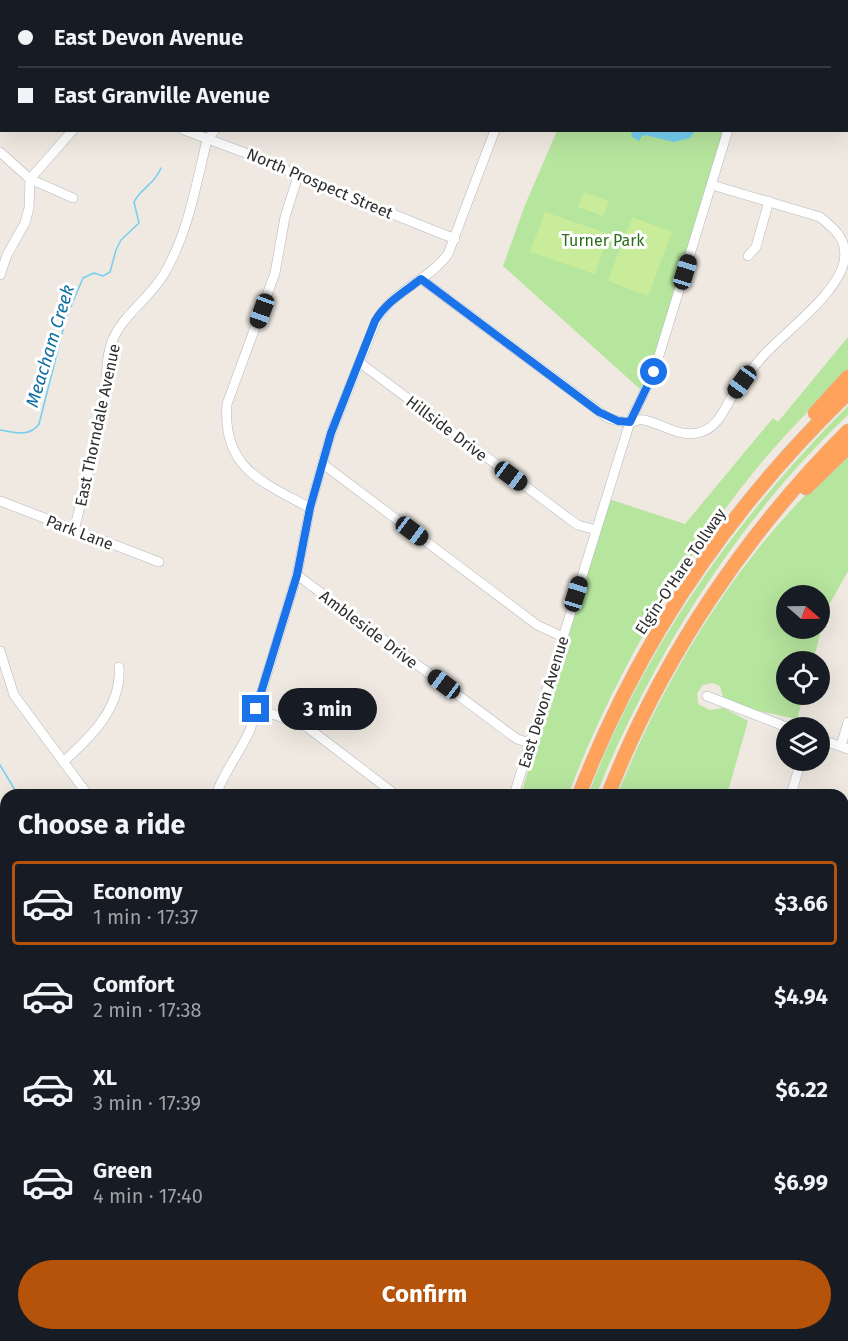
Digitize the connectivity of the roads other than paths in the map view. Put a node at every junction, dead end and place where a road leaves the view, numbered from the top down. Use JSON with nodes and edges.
{"nodes":[{"id":1,"x":72,"y":132,"type":"edge"},
{"id":2,"x":189,"y":132,"type":"edge"},
{"id":3,"x":213,"y":132,"type":"edge"},
{"id":4,"x":494,"y":132,"type":"edge"},
{"id":5,"x":727,"y":132,"type":"edge"},
{"id":6,"x":207,"y":140,"type":"junction"},
{"id":7,"x":0,"y":152,"type":"edge"},
{"id":8,"x":298,"y":176,"type":"junction"},
{"id":9,"x":30,"y":179,"type":"junction"},
{"id":10,"x":712,"y":185,"type":"junction"},
{"id":11,"x":73,"y":198,"type":"dead end"},
{"id":12,"x":770,"y":201,"type":"junction"},
{"id":13,"x":455,"y":239,"type":"junction"},
{"id":14,"x":748,"y":256,"type":"dead end"},
{"id":15,"x":0,"y":274,"type":"edge"},
{"id":16,"x":421,"y":279,"type":"junction"},
{"id":17,"x":359,"y":362,"type":"junction"},
{"id":18,"x":848,"y":377,"type":"edge"},
{"id":19,"x":848,"y":393,"type":"edge"},
{"id":20,"x":630,"y":422,"type":"junction"},
{"id":21,"x":848,"y":431,"type":"edge"},
{"id":22,"x":848,"y":447,"type":"edge"},
{"id":23,"x":323,"y":464,"type":"junction"},
{"id":24,"x":763,"y":482,"type":"junction"},
{"id":25,"x":0,"y":501,"type":"edge"},
{"id":26,"x":310,"y":508,"type":"junction"},
{"id":27,"x":768,"y":520,"type":"junction"},
{"id":28,"x":596,"y":530,"type":"junction"},
{"id":29,"x":74,"y":531,"type":"junction"},
{"id":30,"x":159,"y":562,"type":"dead end"},
{"id":31,"x":297,"y":575,"type":"junction"},
{"id":32,"x":563,"y":637,"type":"junction"},
{"id":33,"x":0,"y":651,"type":"edge"},
{"id":34,"x":119,"y":667,"type":"dead end"},
{"id":35,"x":706,"y":696,"type":"dead end"},
{"id":36,"x":256,"y":709,"type":"junction"},
{"id":37,"x":776,"y":722,"type":"edge"},
{"id":38,"x":848,"y":722,"type":"edge"},
{"id":39,"x":530,"y":743,"type":"junction"},
{"id":40,"x":844,"y":747,"type":"edge"},
{"id":41,"x":63,"y":762,"type":"junction"},
{"id":42,"x":798,"y":771,"type":"edge"},
{"id":43,"x":83,"y":789,"type":"edge"},
{"id":44,"x":218,"y":789,"type":"edge"},
{"id":45,"x":381,"y":789,"type":"edge"},
{"id":46,"x":516,"y":789,"type":"edge"},
{"id":47,"x":582,"y":789,"type":"edge"},
{"id":48,"x":611,"y":789,"type":"edge"},
{"id":49,"x":793,"y":789,"type":"edge"}],
"edges":[{"from":1,"to":9,"type":"street"},
{"from":2,"to":6,"type":"street","name":"North Prospect Street"},
{"from":3,"to":6,"type":"street","name":"East Thorndale Avenue"},
{"from":4,"to":13,"type":"street"},
{"from":5,"to":10,"type":"street","name":"East Devon Avenue"},
{"from":6,"to":8,"type":"street","name":"North Prospect Street"},
{"from":6,"to":29,"type":"street","name":"East Thorndale Avenue"},
{"from":7,"to":9,"type":"street"},
{"from":8,"to":13,"type":"street","name":"North Prospect Street"},
{"from":8,"to":26,"type":"street"},
{"from":9,"to":11,"type":"street"},
{"from":9,"to":15,"type":"street"},
{"from":10,"to":12,"type":"street"},
{"from":10,"to":20,"type":"street","name":"East Devon Avenue"},
{"from":12,"to":14,"type":"street"},
{"from":12,"to":20,"type":"street"},
{"from":13,"to":16,"type":"street"},
{"from":16,"to":17,"type":"street"},
{"from":16,"to":20,"type":"street"},
{"from":17,"to":23,"type":"street"},
{"from":17,"to":28,"type":"street","name":"Hillside Drive"},
{"from":18,"to":24,"type":"highway"},
{"from":19,"to":24,"type":"highway","name":"Elgin-O'Hare Tollway"},
{"from":20,"to":28,"type":"street","name":"East Devon Avenue"},
{"from":21,"to":27,"type":"highway"},
{"from":22,"to":27,"type":"highway"},
{"from":23,"to":26,"type":"street"},
{"from":23,"to":32,"type":"street"},
{"from":24,"to":47,"type":"highway","name":"Elgin-O'Hare Tollway"},
{"from":25,"to":29,"type":"street","name":"Park Lane"},
{"from":26,"to":31,"type":"street"},
{"from":27,"to":48,"type":"highway"},
{"from":28,"to":32,"type":"street","name":"East Devon Avenue"},
{"from":29,"to":30,"type":"street","name":"Park Lane"},
{"from":31,"to":36,"type":"street"},
{"from":31,"to":39,"type":"street","name":"Ambleside Drive"},
{"from":32,"to":39,"type":"street","name":"East Devon Avenue"},
{"from":33,"to":41,"type":"street"},
{"from":34,"to":41,"type":"street"},
{"from":35,"to":37,"type":"street"},
{"from":36,"to":44,"type":"street"},
{"from":36,"to":45,"type":"street"},
{"from":38,"to":40,"type":"street"},
{"from":39,"to":46,"type":"street","name":"East Devon Avenue"},
{"from":41,"to":43,"type":"street"},
{"from":42,"to":49,"type":"street"}]}
